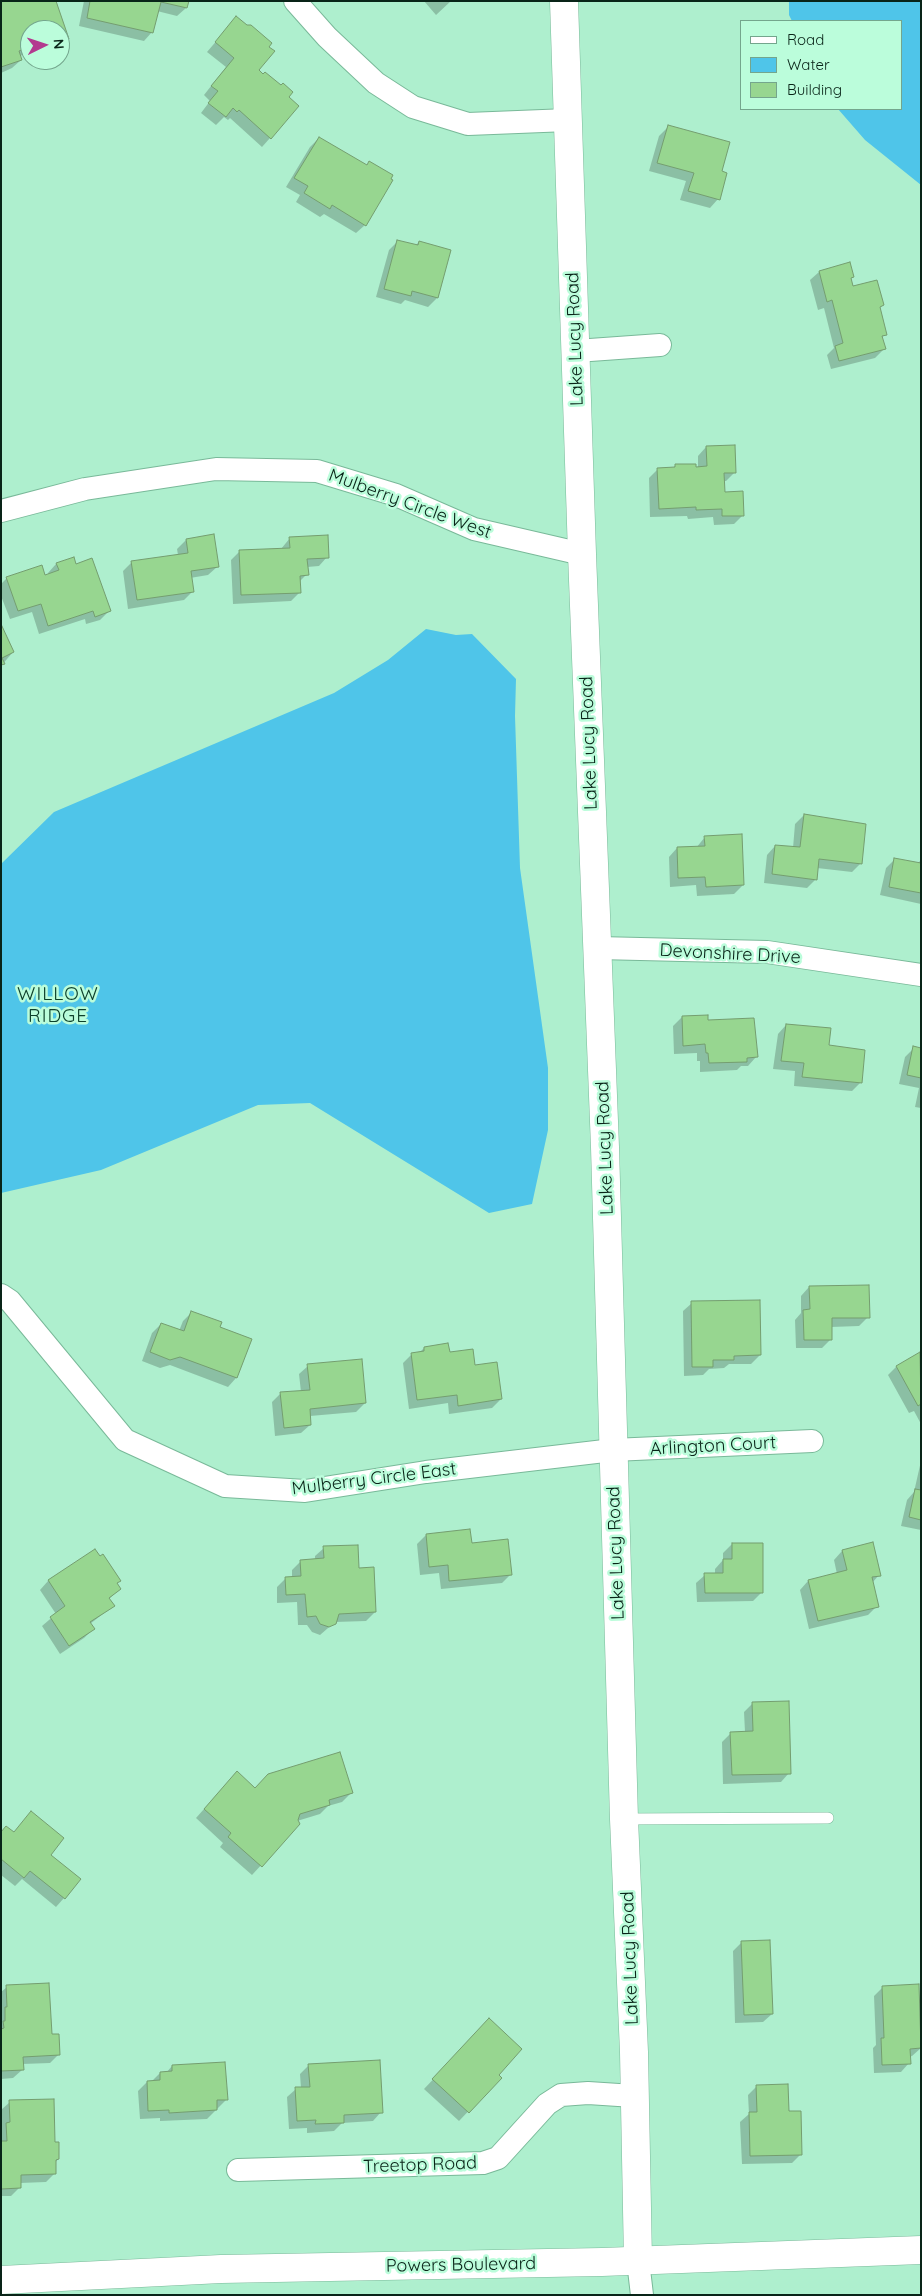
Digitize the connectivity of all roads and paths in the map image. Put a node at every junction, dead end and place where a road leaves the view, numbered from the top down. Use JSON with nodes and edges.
{"nodes":[{"id":1,"x":295,"y":1,"type":"edge"},
{"id":2,"x":564,"y":1,"type":"edge"},
{"id":3,"x":568,"y":120,"type":"junction"},
{"id":4,"x":660,"y":345,"type":"dead end"},
{"id":5,"x":576,"y":351,"type":"junction"},
{"id":6,"x":1,"y":511,"type":"edge"},
{"id":7,"x":582,"y":554,"type":"junction"},
{"id":8,"x":598,"y":948,"type":"junction"},
{"id":9,"x":921,"y":975,"type":"edge"},
{"id":10,"x":1,"y":1295,"type":"edge"},
{"id":11,"x":812,"y":1441,"type":"dead end"},
{"id":12,"x":613,"y":1450,"type":"junction"},
{"id":13,"x":828,"y":1818,"type":"dead end"},
{"id":14,"x":624,"y":1819,"type":"junction"},
{"id":15,"x":634,"y":2096,"type":"junction"},
{"id":16,"x":238,"y":2170,"type":"dead end"},
{"id":17,"x":921,"y":2250,"type":"edge"},
{"id":18,"x":638,"y":2261,"type":"junction"},
{"id":19,"x":1,"y":2280,"type":"edge"},
{"id":20,"x":642,"y":2295,"type":"edge"}],
"edges":[{"from":1,"to":3,"type":"street"},
{"from":2,"to":3,"type":"street","name":"Lake Lucy Road"},
{"from":3,"to":5,"type":"street","name":"Lake Lucy Road"},
{"from":4,"to":5,"type":"street"},
{"from":5,"to":7,"type":"street","name":"Lake Lucy Road"},
{"from":6,"to":7,"type":"street","name":"Mulberry Circle West"},
{"from":7,"to":8,"type":"street","name":"Lake Lucy Road"},
{"from":8,"to":9,"type":"street","name":"Devonshire Drive"},
{"from":8,"to":12,"type":"street","name":"Lake Lucy Road"},
{"from":10,"to":12,"type":"street","name":"Mulberry Circle East"},
{"from":11,"to":12,"type":"street","name":"Arlington Court"},
{"from":12,"to":14,"type":"street","name":"Lake Lucy Road"},
{"from":13,"to":14,"type":"lane"},
{"from":14,"to":15,"type":"street","name":"Lake Lucy Road"},
{"from":15,"to":16,"type":"street","name":"Treetop Road"},
{"from":15,"to":18,"type":"street","name":"Lake Lucy Road"},
{"from":17,"to":18,"type":"street","name":"Powers Boulevard"},
{"from":18,"to":19,"type":"street","name":"Powers Boulevard"},
{"from":18,"to":20,"type":"street","name":"Lake Lucy Road"}]}
